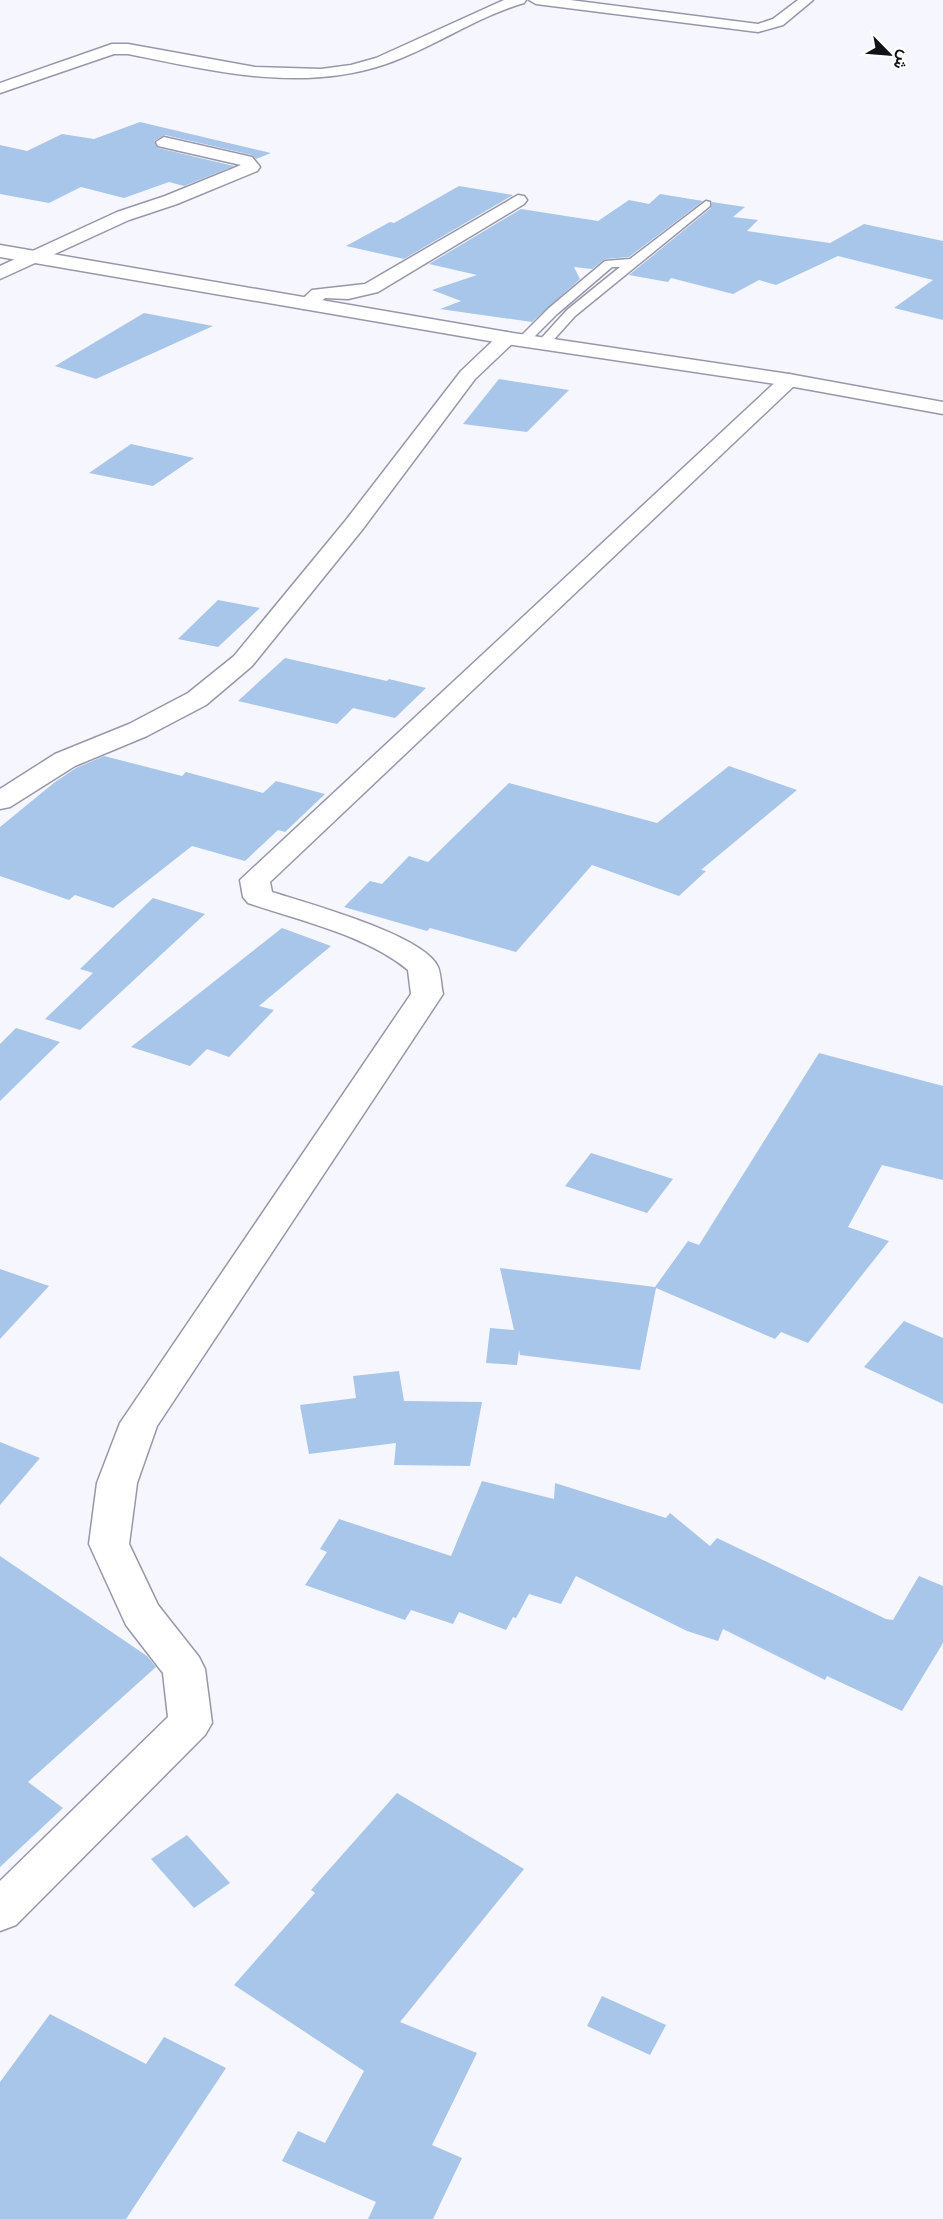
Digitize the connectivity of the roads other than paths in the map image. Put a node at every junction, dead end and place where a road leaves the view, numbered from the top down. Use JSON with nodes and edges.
{"nodes":[{"id":1,"x":519,"y":0,"type":"edge"},
{"id":2,"x":536,"y":0,"type":"edge"},
{"id":3,"x":806,"y":0,"type":"edge"},
{"id":4,"x":0,"y":88,"type":"edge"},
{"id":5,"x":164,"y":142,"type":"dead end"},
{"id":6,"x":518,"y":200,"type":"dead end"},
{"id":7,"x":706,"y":204,"type":"dead end"},
{"id":8,"x":0,"y":251,"type":"edge"},
{"id":9,"x":33,"y":256,"type":"junction"},
{"id":10,"x":633,"y":262,"type":"junction"},
{"id":11,"x":0,"y":273,"type":"edge"},
{"id":12,"x":307,"y":304,"type":"junction"},
{"id":13,"x":525,"y":341,"type":"junction"},
{"id":14,"x":789,"y":380,"type":"junction"},
{"id":15,"x":943,"y":408,"type":"edge"},
{"id":16,"x":0,"y":801,"type":"edge"},
{"id":17,"x":0,"y":1911,"type":"edge"}],
"edges":[{"from":1,"to":4,"type":"street"},
{"from":2,"to":3,"type":"street"},
{"from":5,"to":9,"type":"street"},
{"from":6,"to":12,"type":"street"},
{"from":7,"to":10,"type":"lane"},
{"from":8,"to":9,"type":"street"},
{"from":9,"to":11,"type":"street"},
{"from":9,"to":12,"type":"street"},
{"from":10,"to":13,"type":"lane"},
{"from":10,"to":13,"type":"lane"},
{"from":12,"to":13,"type":"street"},
{"from":13,"to":14,"type":"street"},
{"from":13,"to":16,"type":"street"},
{"from":14,"to":15,"type":"street"},
{"from":14,"to":17,"type":"street"}]}
